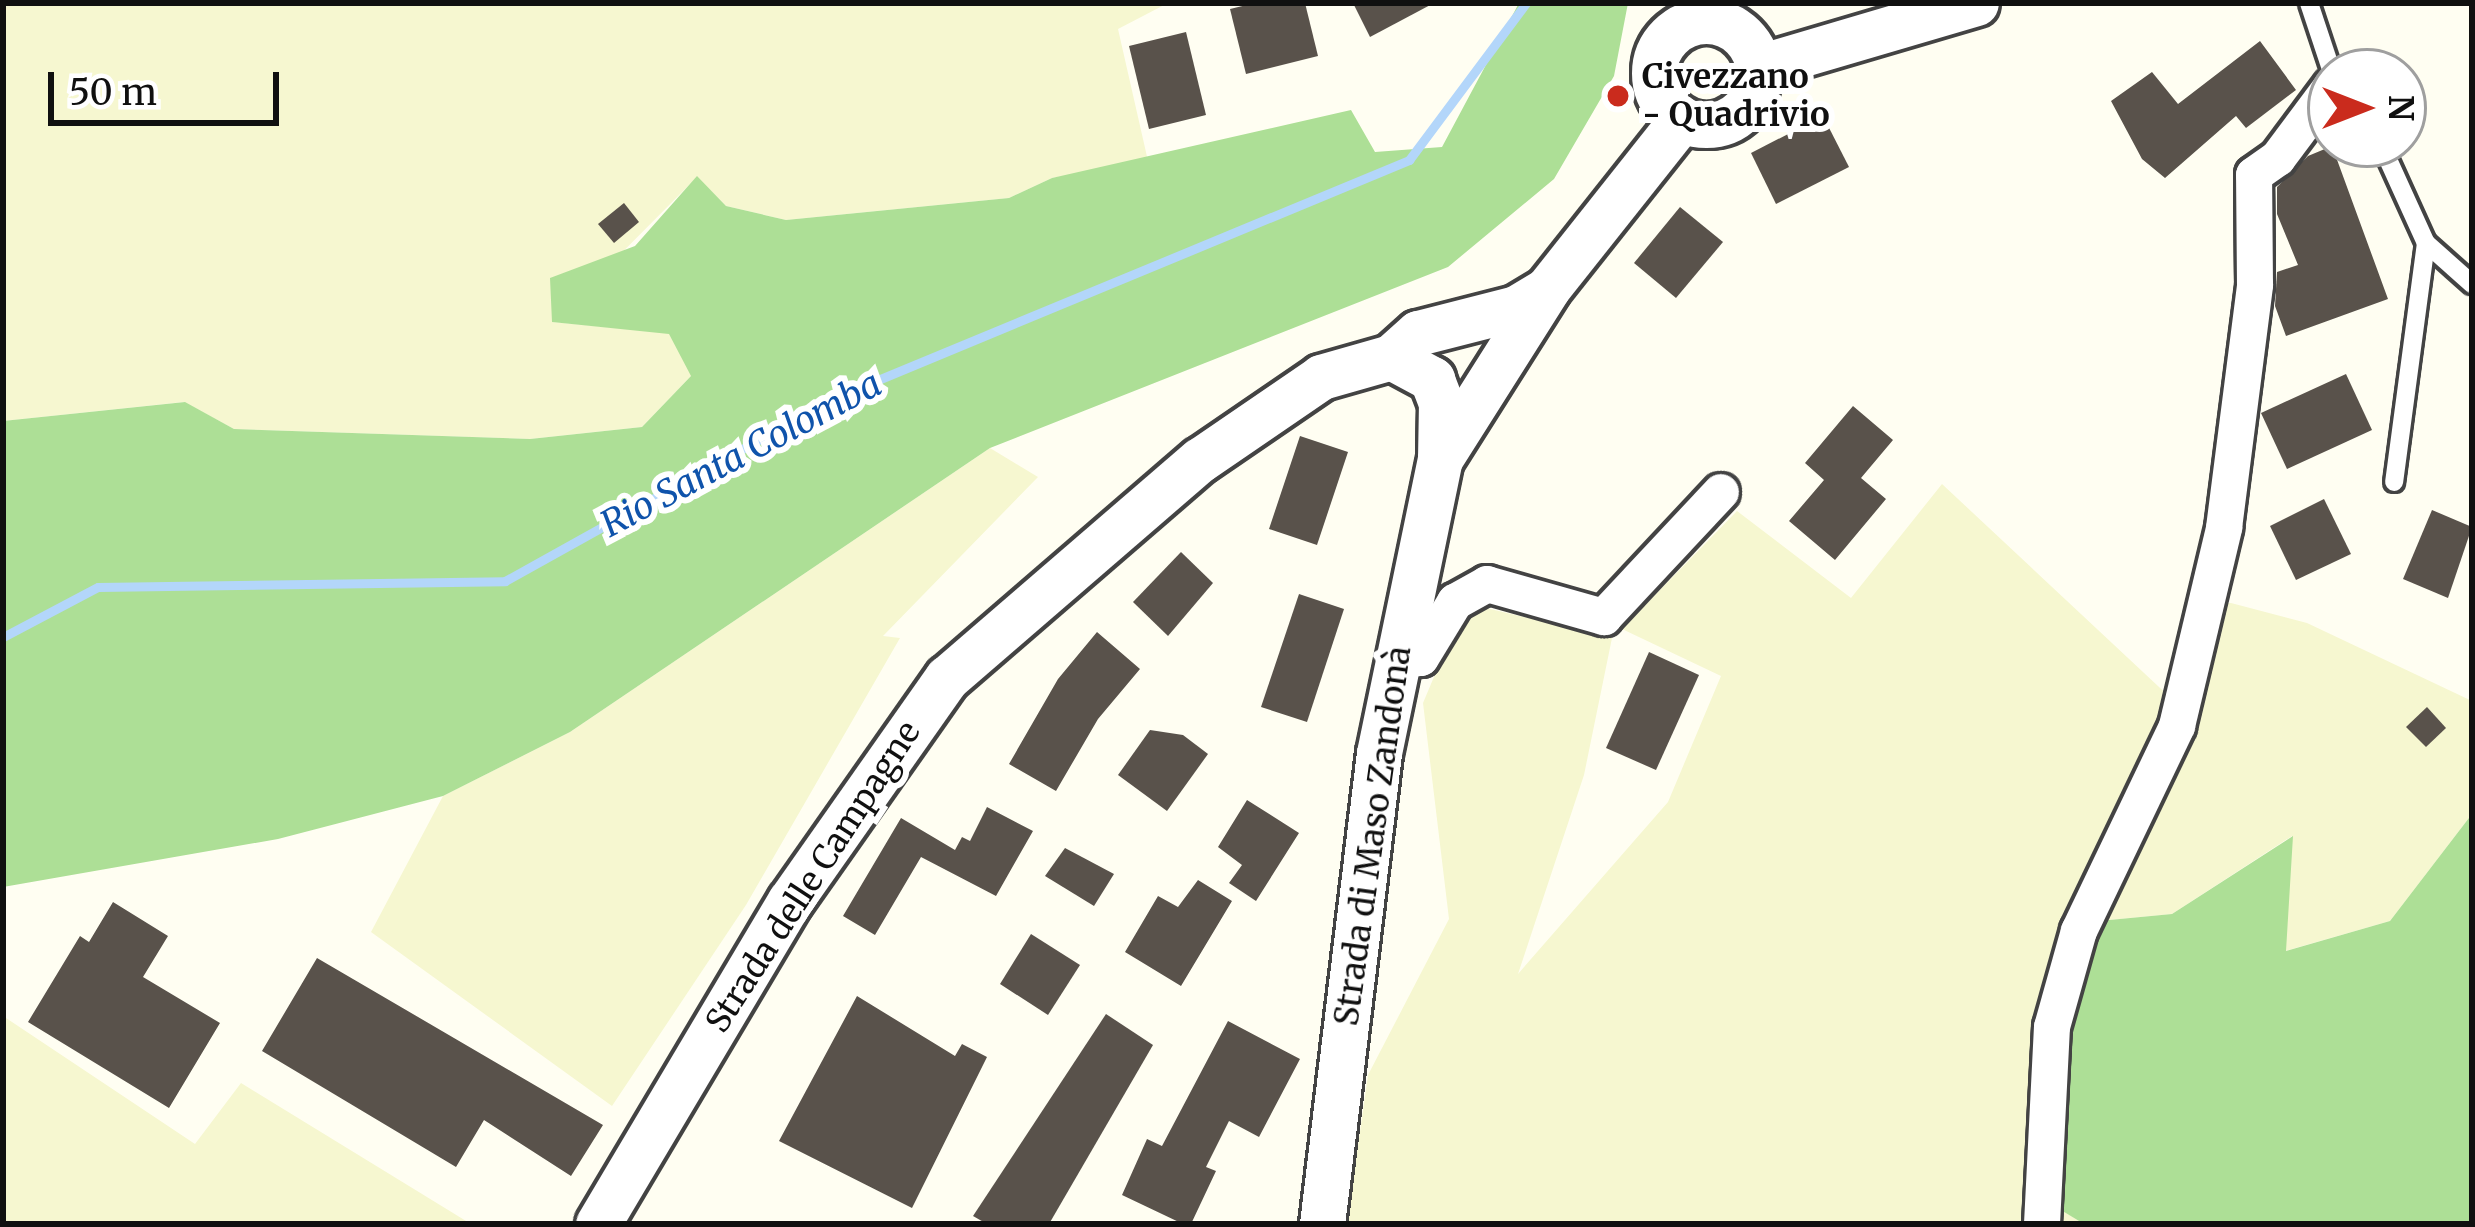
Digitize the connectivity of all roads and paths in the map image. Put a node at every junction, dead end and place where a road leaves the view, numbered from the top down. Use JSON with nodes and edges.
{"nodes":[{"id":1,"x":1976,"y":3,"type":"edge"},
{"id":2,"x":2309,"y":3,"type":"edge"},
{"id":3,"x":1686,"y":13,"type":"edge"},
{"id":4,"x":2324,"y":48,"type":"edge"},
{"id":5,"x":1759,"y":67,"type":"junction"},
{"id":6,"x":2307,"y":119,"type":"edge"},
{"id":7,"x":1682,"y":120,"type":"junction"},
{"id":8,"x":2392,"y":168,"type":"edge"},
{"id":9,"x":2426,"y":243,"type":"junction"},
{"id":10,"x":2472,"y":284,"type":"edge"},
{"id":11,"x":1495,"y":329,"type":"junction"},
{"id":12,"x":1391,"y":357,"type":"junction"},
{"id":13,"x":1432,"y":380,"type":"junction"},
{"id":14,"x":1440,"y":460,"type":"junction"},
{"id":15,"x":2394,"y":482,"type":"dead end"},
{"id":16,"x":1720,"y":492,"type":"dead end"},
{"id":17,"x":1396,"y":661,"type":"junction"},
{"id":18,"x":598,"y":1224,"type":"edge"},
{"id":19,"x":1322,"y":1224,"type":"edge"},
{"id":20,"x":2042,"y":1224,"type":"edge"}],
"edges":[{"from":1,"to":5,"type":"street"},
{"from":2,"to":4,"type":"lane"},
{"from":3,"to":5,"type":"street"},
{"from":3,"to":7,"type":"street"},
{"from":5,"to":7,"type":"street"},
{"from":6,"to":20,"type":"street"},
{"from":7,"to":11,"type":"street"},
{"from":8,"to":9,"type":"lane"},
{"from":9,"to":10,"type":"lane"},
{"from":9,"to":15,"type":"lane"},
{"from":11,"to":12,"type":"street","name":"Strada delle Campagne"},
{"from":11,"to":13,"type":"street"},
{"from":11,"to":14,"type":"street"},
{"from":12,"to":13,"type":"street"},
{"from":12,"to":18,"type":"street","name":"Strada delle Campagne"},
{"from":13,"to":14,"type":"street","name":"Strada di Maso Zandonà"},
{"from":14,"to":17,"type":"street","name":"Strada di Maso Zandonà"},
{"from":16,"to":17,"type":"street"},
{"from":17,"to":19,"type":"street","name":"Strada di Maso Zandonà"}]}
